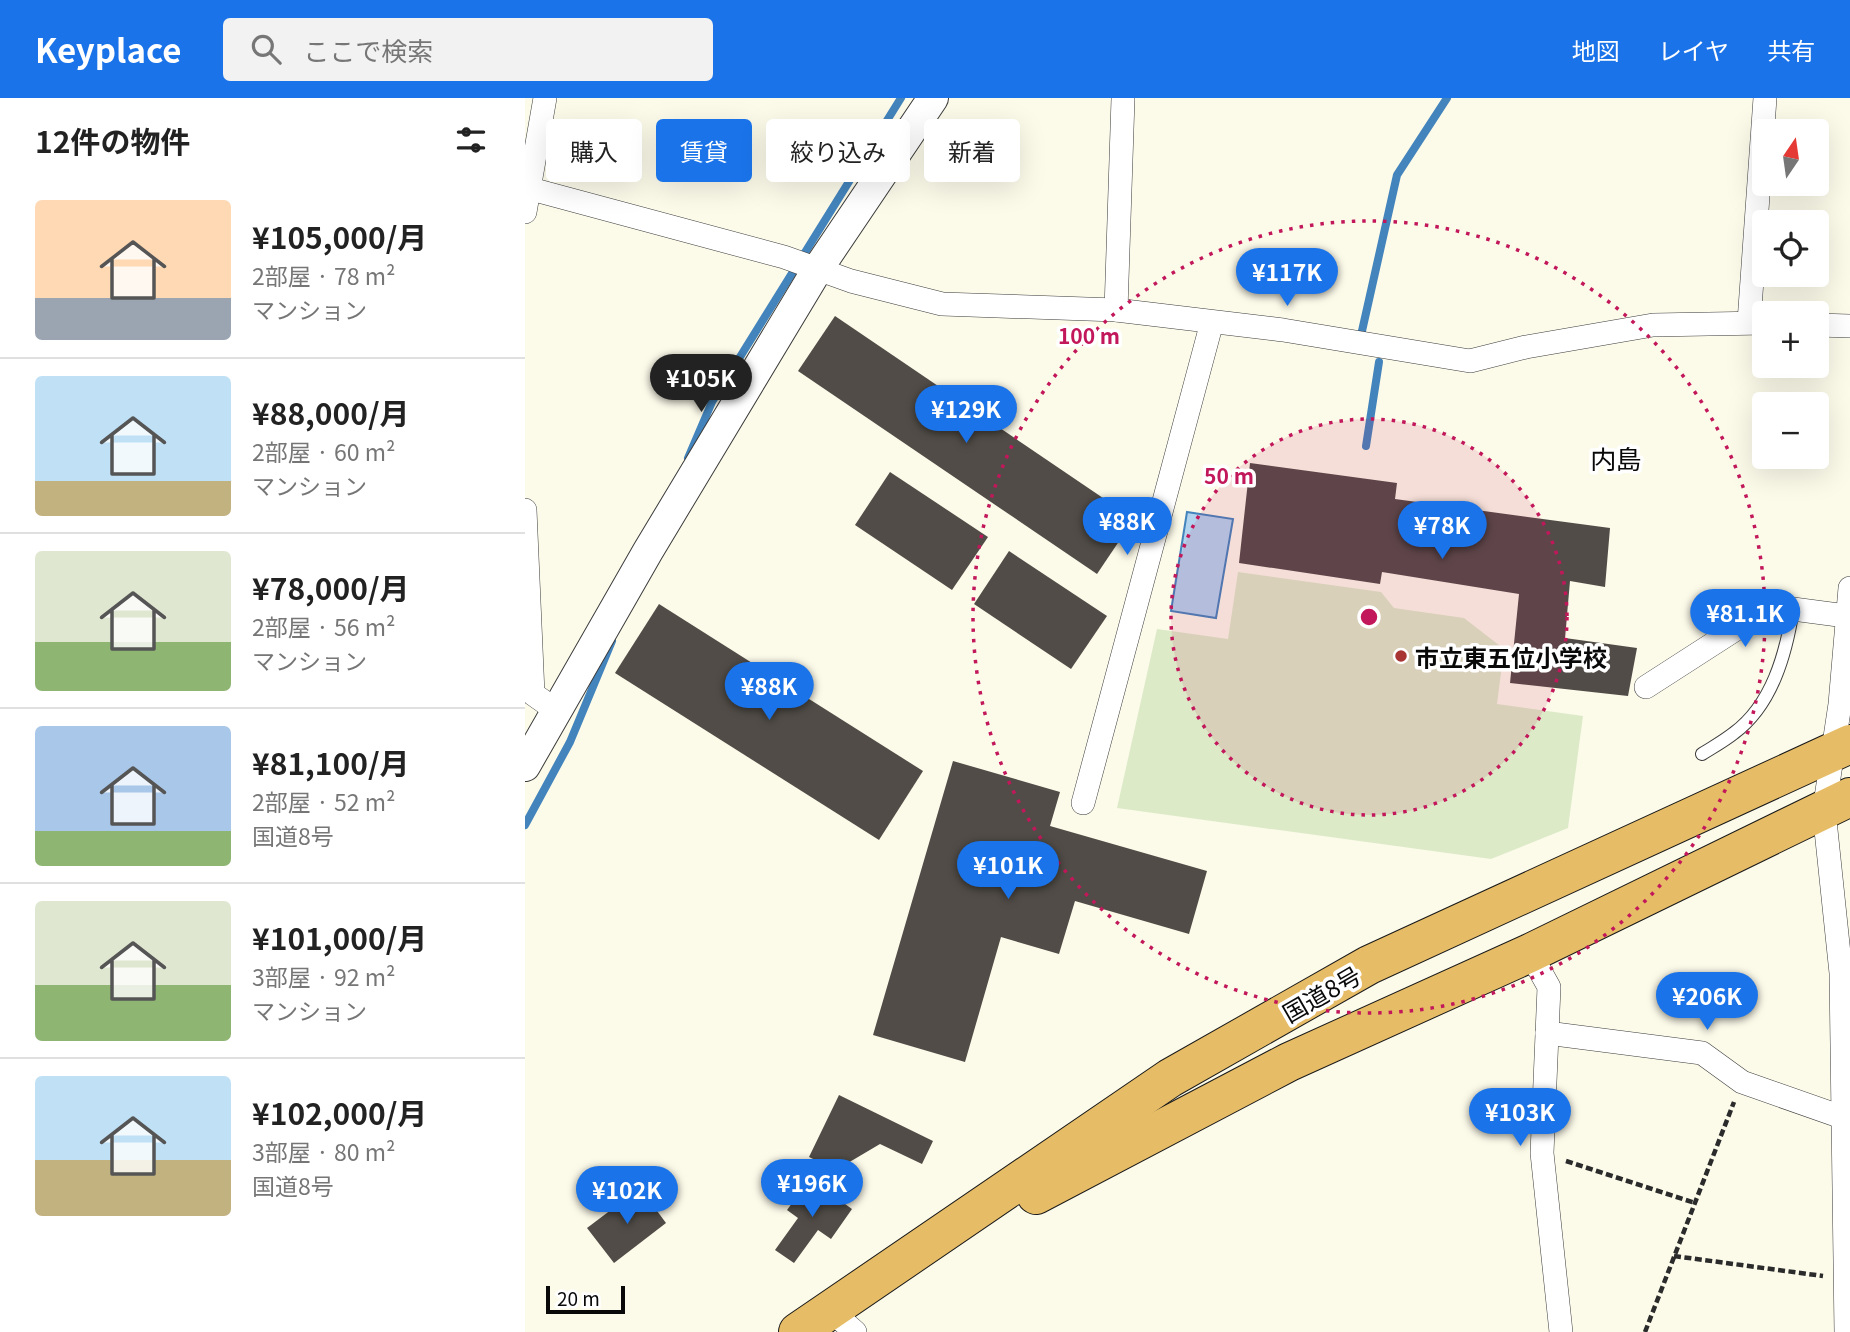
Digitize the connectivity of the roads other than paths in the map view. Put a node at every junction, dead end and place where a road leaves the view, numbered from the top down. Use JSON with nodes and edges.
{"nodes":[{"id":1,"x":545,"y":98,"type":"edge"},
{"id":2,"x":933,"y":98,"type":"edge"},
{"id":3,"x":1765,"y":98,"type":"edge"},
{"id":4,"x":1123,"y":99,"type":"edge"},
{"id":5,"x":528,"y":190,"type":"edge"},
{"id":6,"x":525,"y":212,"type":"edge"},
{"id":7,"x":817,"y":270,"type":"junction"},
{"id":8,"x":1758,"y":301,"type":"edge"},
{"id":9,"x":1116,"y":310,"type":"junction"},
{"id":10,"x":1212,"y":322,"type":"junction"},
{"id":11,"x":1752,"y":323,"type":"edge"},
{"id":12,"x":1829,"y":325,"type":"edge"},
{"id":13,"x":1850,"y":326,"type":"edge"},
{"id":14,"x":525,"y":510,"type":"edge"},
{"id":15,"x":1850,"y":588,"type":"edge"},
{"id":16,"x":1793,"y":609,"type":"junction"},
{"id":17,"x":1846,"y":616,"type":"junction"},
{"id":18,"x":1646,"y":687,"type":"dead end"},
{"id":19,"x":558,"y":711,"type":"junction"},
{"id":20,"x":1841,"y":749,"type":"edge"},
{"id":21,"x":1702,"y":754,"type":"dead end"},
{"id":22,"x":525,"y":766,"type":"edge"},
{"id":23,"x":1083,"y":803,"type":"dead end"},
{"id":24,"x":1837,"y":804,"type":"edge"},
{"id":25,"x":1530,"y":953,"type":"junction"},
{"id":26,"x":1845,"y":974,"type":"edge"},
{"id":27,"x":1547,"y":1033,"type":"junction"},
{"id":28,"x":1846,"y":1119,"type":"edge"},
{"id":29,"x":842,"y":1321,"type":"edge"},
{"id":30,"x":798,"y":1332,"type":"edge"},
{"id":31,"x":1561,"y":1332,"type":"edge"},
{"id":32,"x":1846,"y":1332,"type":"edge"}],
"edges":[{"from":1,"to":5,"type":"street"},
{"from":2,"to":7,"type":"street"},
{"from":3,"to":8,"type":"street"},
{"from":4,"to":9,"type":"street"},
{"from":5,"to":6,"type":"street"},
{"from":5,"to":7,"type":"street"},
{"from":7,"to":9,"type":"street"},
{"from":7,"to":19,"type":"street"},
{"from":9,"to":10,"type":"street"},
{"from":10,"to":11,"type":"street"},
{"from":10,"to":23,"type":"street"},
{"from":12,"to":13,"type":"street"},
{"from":14,"to":19,"type":"street"},
{"from":15,"to":17,"type":"street"},
{"from":16,"to":17,"type":"street"},
{"from":16,"to":18,"type":"street"},
{"from":16,"to":21,"type":"lane"},
{"from":17,"to":20,"type":"street"},
{"from":19,"to":22,"type":"street"},
{"from":20,"to":24,"type":"street"},
{"from":20,"to":29,"type":"highway","name":"国道8号"},
{"from":24,"to":25,"type":"highway","name":"国道8号"},
{"from":24,"to":26,"type":"street"},
{"from":25,"to":27,"type":"street"},
{"from":25,"to":29,"type":"highway","name":"国道8号"},
{"from":26,"to":28,"type":"street"},
{"from":27,"to":28,"type":"street"},
{"from":27,"to":31,"type":"street"},
{"from":28,"to":32,"type":"street"},
{"from":29,"to":30,"type":"highway","name":"国道8号"}]}
